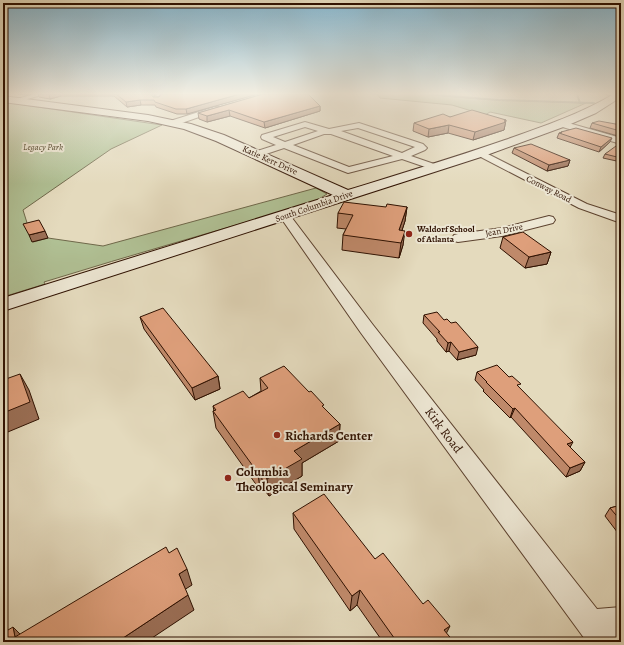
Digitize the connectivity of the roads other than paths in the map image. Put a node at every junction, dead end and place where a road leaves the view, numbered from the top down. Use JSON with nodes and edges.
{"nodes":[{"id":1,"x":177,"y":124,"type":"edge"},
{"id":2,"x":305,"y":124,"type":"edge"},
{"id":3,"x":305,"y":124,"type":"edge"},
{"id":4,"x":562,"y":124,"type":"joint"},
{"id":5,"x":330,"y":131,"type":"junction"},
{"id":6,"x":621,"y":141,"type":"edge"},
{"id":7,"x":284,"y":145,"type":"junction"},
{"id":8,"x":480,"y":153,"type":"junction"},
{"id":9,"x":257,"y":154,"type":"junction"},
{"id":10,"x":402,"y":156,"type":"junction"},
{"id":11,"x":434,"y":167,"type":"junction"},
{"id":12,"x":346,"y":195,"type":"junction"},
{"id":13,"x":285,"y":216,"type":"junction"},
{"id":14,"x":621,"y":219,"type":"edge"},
{"id":15,"x":549,"y":220,"type":"dead end"},
{"id":16,"x":458,"y":238,"type":"dead end"},
{"id":17,"x":3,"y":305,"type":"edge"},
{"id":18,"x":621,"y":621,"type":"edge"},
{"id":19,"x":598,"y":633,"type":"edge"}],
"edges":[{"from":1,"to":9,"type":"main road","name":"Katie Kerr Drive"},
{"from":2,"to":5,"type":"street"},
{"from":3,"to":7,"type":"street"},
{"from":4,"to":6,"type":"street"},
{"from":4,"to":8,"type":"main road","name":"South Columbia Drive"},
{"from":5,"to":7,"type":"street"},
{"from":5,"to":10,"type":"street"},
{"from":5,"to":10,"type":"street"},
{"from":7,"to":9,"type":"street"},
{"from":7,"to":10,"type":"street"},
{"from":8,"to":11,"type":"main road","name":"South Columbia Drive"},
{"from":8,"to":14,"type":"street","name":"Conway Road"},
{"from":9,"to":12,"type":"main road","name":"Katie Kerr Drive"},
{"from":10,"to":11,"type":"street"},
{"from":11,"to":12,"type":"main road","name":"South Columbia Drive"},
{"from":12,"to":13,"type":"main road","name":"South Columbia Drive"},
{"from":13,"to":17,"type":"main road","name":"South Columbia Drive"},
{"from":13,"to":19,"type":"street","name":"Kirk Road"},
{"from":15,"to":16,"type":"street","name":"Jean Drive"},
{"from":18,"to":19,"type":"street"}]}
